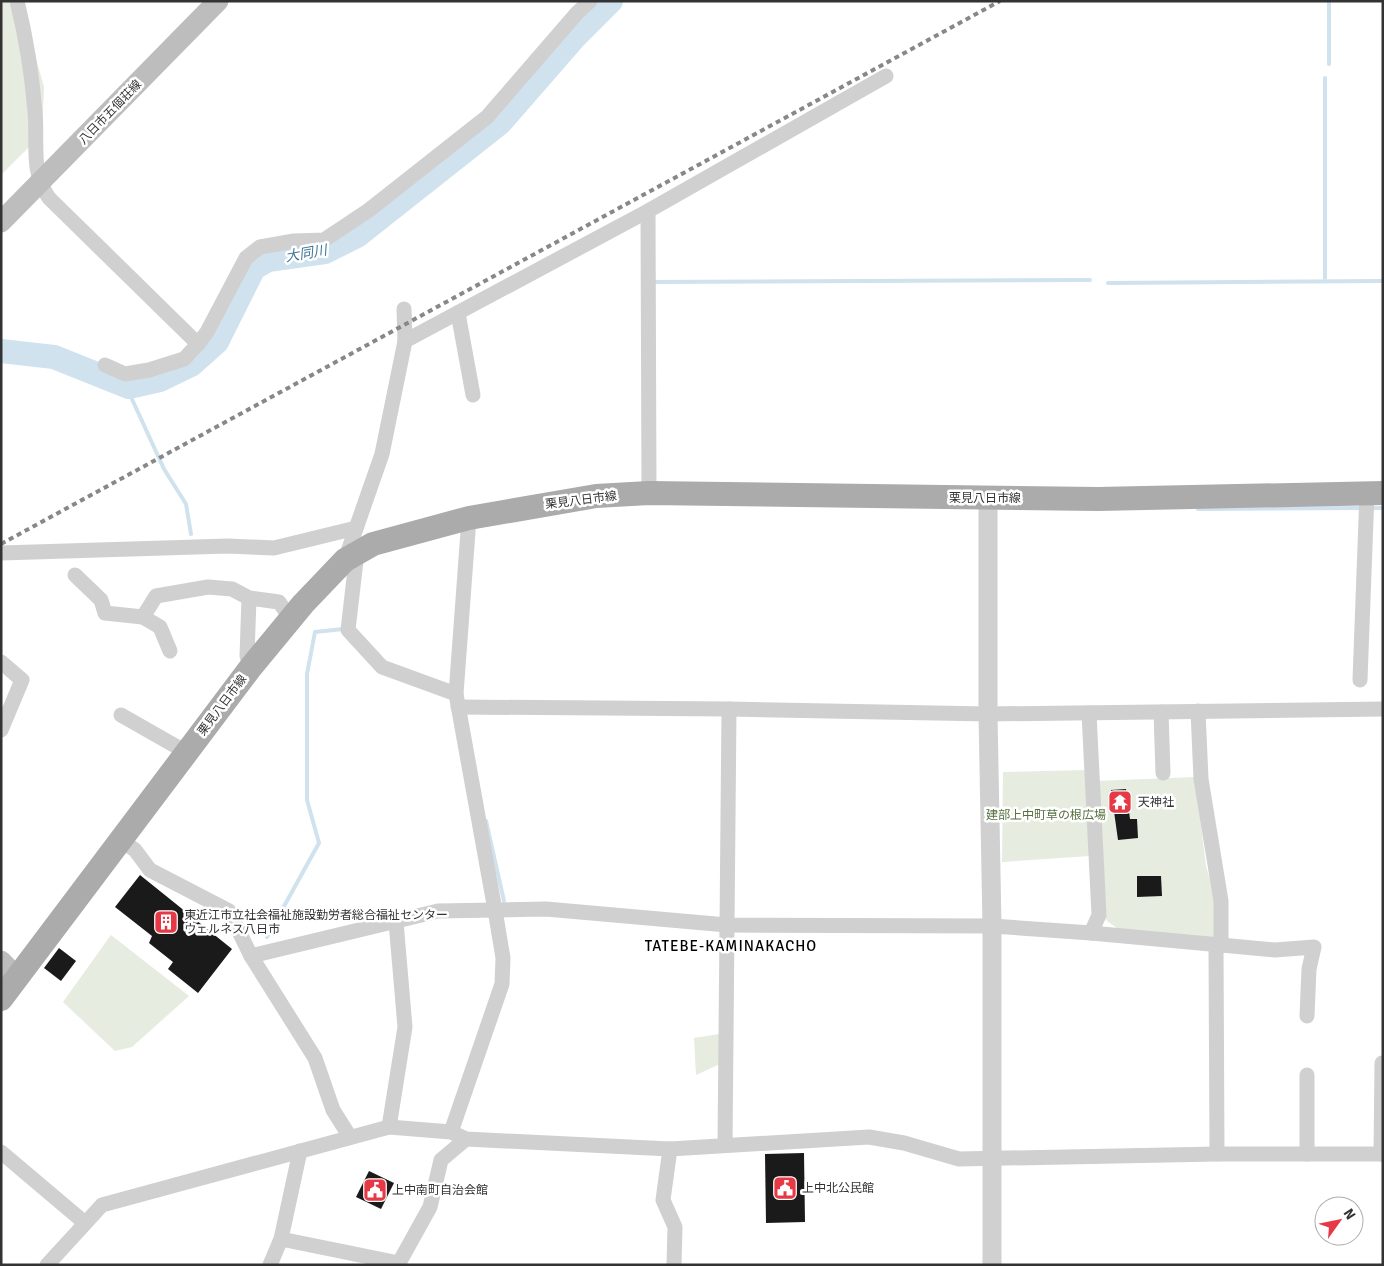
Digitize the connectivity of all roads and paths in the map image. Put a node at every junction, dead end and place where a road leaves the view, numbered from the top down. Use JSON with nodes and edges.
{"nodes":[{"id":1,"x":17,"y":1,"type":"edge"},
{"id":2,"x":218,"y":1,"type":"edge"},
{"id":3,"x":590,"y":1,"type":"edge"},
{"id":4,"x":886,"y":76,"type":"dead end"},
{"id":5,"x":40,"y":184,"type":"junction"},
{"id":6,"x":648,"y":211,"type":"junction"},
{"id":7,"x":1,"y":222,"type":"edge"},
{"id":8,"x":404,"y":309,"type":"dead end"},
{"id":9,"x":458,"y":313,"type":"junction"},
{"id":10,"x":405,"y":341,"type":"junction"},
{"id":11,"x":198,"y":344,"type":"junction"},
{"id":12,"x":105,"y":365,"type":"dead end"},
{"id":13,"x":473,"y":395,"type":"dead end"},
{"id":14,"x":649,"y":493,"type":"junction"},
{"id":15,"x":1375,"y":493,"type":"edge"},
{"id":16,"x":988,"y":498,"type":"junction"},
{"id":17,"x":469,"y":518,"type":"junction"},
{"id":18,"x":356,"y":528,"type":"junction"},
{"id":19,"x":1,"y":553,"type":"edge"},
{"id":20,"x":351,"y":556,"type":"junction"},
{"id":21,"x":75,"y":575,"type":"dead end"},
{"id":22,"x":249,"y":598,"type":"junction"},
{"id":23,"x":142,"y":617,"type":"junction"},
{"id":24,"x":291,"y":619,"type":"junction"},
{"id":25,"x":170,"y":651,"type":"dead end"},
{"id":26,"x":1,"y":662,"type":"edge"},
{"id":27,"x":251,"y":667,"type":"junction"},
{"id":28,"x":1360,"y":680,"type":"dead end"},
{"id":29,"x":457,"y":701,"type":"junction"},
{"id":30,"x":729,"y":709,"type":"junction"},
{"id":31,"x":1383,"y":709,"type":"edge"},
{"id":32,"x":1198,"y":711,"type":"junction"},
{"id":33,"x":1162,"y":712,"type":"junction"},
{"id":34,"x":1089,"y":713,"type":"junction"},
{"id":35,"x":120,"y":714,"type":"dead end"},
{"id":36,"x":988,"y":714,"type":"junction"},
{"id":37,"x":1,"y":730,"type":"edge"},
{"id":38,"x":186,"y":752,"type":"junction"},
{"id":39,"x":1163,"y":773,"type":"dead end"},
{"id":40,"x":122,"y":841,"type":"junction"},
{"id":41,"x":495,"y":910,"type":"junction"},
{"id":42,"x":396,"y":922,"type":"junction"},
{"id":43,"x":727,"y":925,"type":"junction"},
{"id":44,"x":992,"y":926,"type":"junction"},
{"id":45,"x":1091,"y":933,"type":"junction"},
{"id":46,"x":1219,"y":946,"type":"junction"},
{"id":47,"x":251,"y":956,"type":"junction"},
{"id":48,"x":1,"y":961,"type":"edge"},
{"id":49,"x":17,"y":978,"type":"junction"},
{"id":50,"x":1,"y":999,"type":"edge"},
{"id":51,"x":1307,"y":1016,"type":"dead end"},
{"id":52,"x":1382,"y":1063,"type":"edge"},
{"id":53,"x":1307,"y":1075,"type":"dead end"},
{"id":54,"x":389,"y":1127,"type":"junction"},
{"id":55,"x":451,"y":1132,"type":"junction"},
{"id":56,"x":350,"y":1137,"type":"junction"},
{"id":57,"x":466,"y":1139,"type":"junction"},
{"id":58,"x":725,"y":1145,"type":"junction"},
{"id":59,"x":670,"y":1149,"type":"junction"},
{"id":60,"x":300,"y":1151,"type":"junction"},
{"id":61,"x":1,"y":1152,"type":"edge"},
{"id":62,"x":1217,"y":1154,"type":"junction"},
{"id":63,"x":1307,"y":1154,"type":"junction"},
{"id":64,"x":1382,"y":1154,"type":"edge"},
{"id":65,"x":992,"y":1157,"type":"junction"},
{"id":66,"x":85,"y":1224,"type":"junction"},
{"id":67,"x":281,"y":1239,"type":"junction"},
{"id":68,"x":47,"y":1265,"type":"edge"},
{"id":69,"x":270,"y":1265,"type":"edge"},
{"id":70,"x":674,"y":1265,"type":"edge"},
{"id":71,"x":992,"y":1265,"type":"edge"}],
"edges":[{"from":1,"to":5,"type":"street"},
{"from":2,"to":5,"type":"main road","name":"八日市五個荘線"},
{"from":3,"to":11,"type":"street"},
{"from":4,"to":6,"type":"street"},
{"from":5,"to":7,"type":"main road","name":"八日市五個荘線"},
{"from":5,"to":11,"type":"street"},
{"from":6,"to":9,"type":"street"},
{"from":6,"to":14,"type":"street"},
{"from":8,"to":10,"type":"street"},
{"from":9,"to":10,"type":"street"},
{"from":9,"to":13,"type":"street"},
{"from":10,"to":18,"type":"street"},
{"from":11,"to":12,"type":"street"},
{"from":14,"to":16,"type":"main road","name":"栗見八日市線"},
{"from":14,"to":17,"type":"main road","name":"栗見八日市線"},
{"from":15,"to":16,"type":"main road","name":"栗見八日市線"},
{"from":15,"to":28,"type":"street"},
{"from":16,"to":36,"type":"street"},
{"from":17,"to":20,"type":"main road","name":"栗見八日市線"},
{"from":17,"to":29,"type":"street"},
{"from":18,"to":19,"type":"street"},
{"from":18,"to":20,"type":"street"},
{"from":20,"to":24,"type":"main road","name":"栗見八日市線"},
{"from":20,"to":29,"type":"street"},
{"from":21,"to":23,"type":"street"},
{"from":22,"to":23,"type":"street"},
{"from":22,"to":24,"type":"street"},
{"from":22,"to":27,"type":"street"},
{"from":23,"to":25,"type":"street"},
{"from":24,"to":27,"type":"main road","name":"栗見八日市線"},
{"from":26,"to":37,"type":"street"},
{"from":27,"to":38,"type":"main road","name":"栗見八日市線"},
{"from":29,"to":30,"type":"street"},
{"from":29,"to":41,"type":"street"},
{"from":30,"to":36,"type":"street"},
{"from":30,"to":43,"type":"street"},
{"from":31,"to":32,"type":"street"},
{"from":32,"to":33,"type":"street"},
{"from":32,"to":46,"type":"street"},
{"from":33,"to":34,"type":"street"},
{"from":33,"to":39,"type":"street"},
{"from":34,"to":36,"type":"street"},
{"from":34,"to":45,"type":"street"},
{"from":35,"to":38,"type":"street"},
{"from":36,"to":44,"type":"street"},
{"from":38,"to":40,"type":"main road","name":"栗見八日市線"},
{"from":40,"to":47,"type":"street"},
{"from":40,"to":49,"type":"main road","name":"栗見八日市線"},
{"from":41,"to":42,"type":"street"},
{"from":41,"to":43,"type":"street"},
{"from":41,"to":55,"type":"street"},
{"from":42,"to":47,"type":"street"},
{"from":42,"to":54,"type":"street"},
{"from":43,"to":44,"type":"street"},
{"from":43,"to":58,"type":"street"},
{"from":44,"to":45,"type":"street"},
{"from":44,"to":65,"type":"street"},
{"from":45,"to":46,"type":"street"},
{"from":46,"to":51,"type":"street"},
{"from":46,"to":62,"type":"street"},
{"from":47,"to":56,"type":"street"},
{"from":48,"to":49,"type":"main road"},
{"from":49,"to":50,"type":"main road","name":"栗見八日市線"},
{"from":52,"to":64,"type":"street"},
{"from":53,"to":63,"type":"street"},
{"from":54,"to":55,"type":"street"},
{"from":54,"to":56,"type":"street"},
{"from":55,"to":57,"type":"street"},
{"from":56,"to":60,"type":"street"},
{"from":57,"to":59,"type":"street"},
{"from":57,"to":67,"type":"street"},
{"from":58,"to":59,"type":"street"},
{"from":58,"to":65,"type":"street"},
{"from":59,"to":70,"type":"street"},
{"from":60,"to":66,"type":"street"},
{"from":60,"to":67,"type":"street"},
{"from":61,"to":66,"type":"street"},
{"from":62,"to":63,"type":"street"},
{"from":62,"to":65,"type":"street"},
{"from":63,"to":64,"type":"street"},
{"from":65,"to":71,"type":"street"},
{"from":66,"to":68,"type":"street"},
{"from":67,"to":69,"type":"street"}]}
